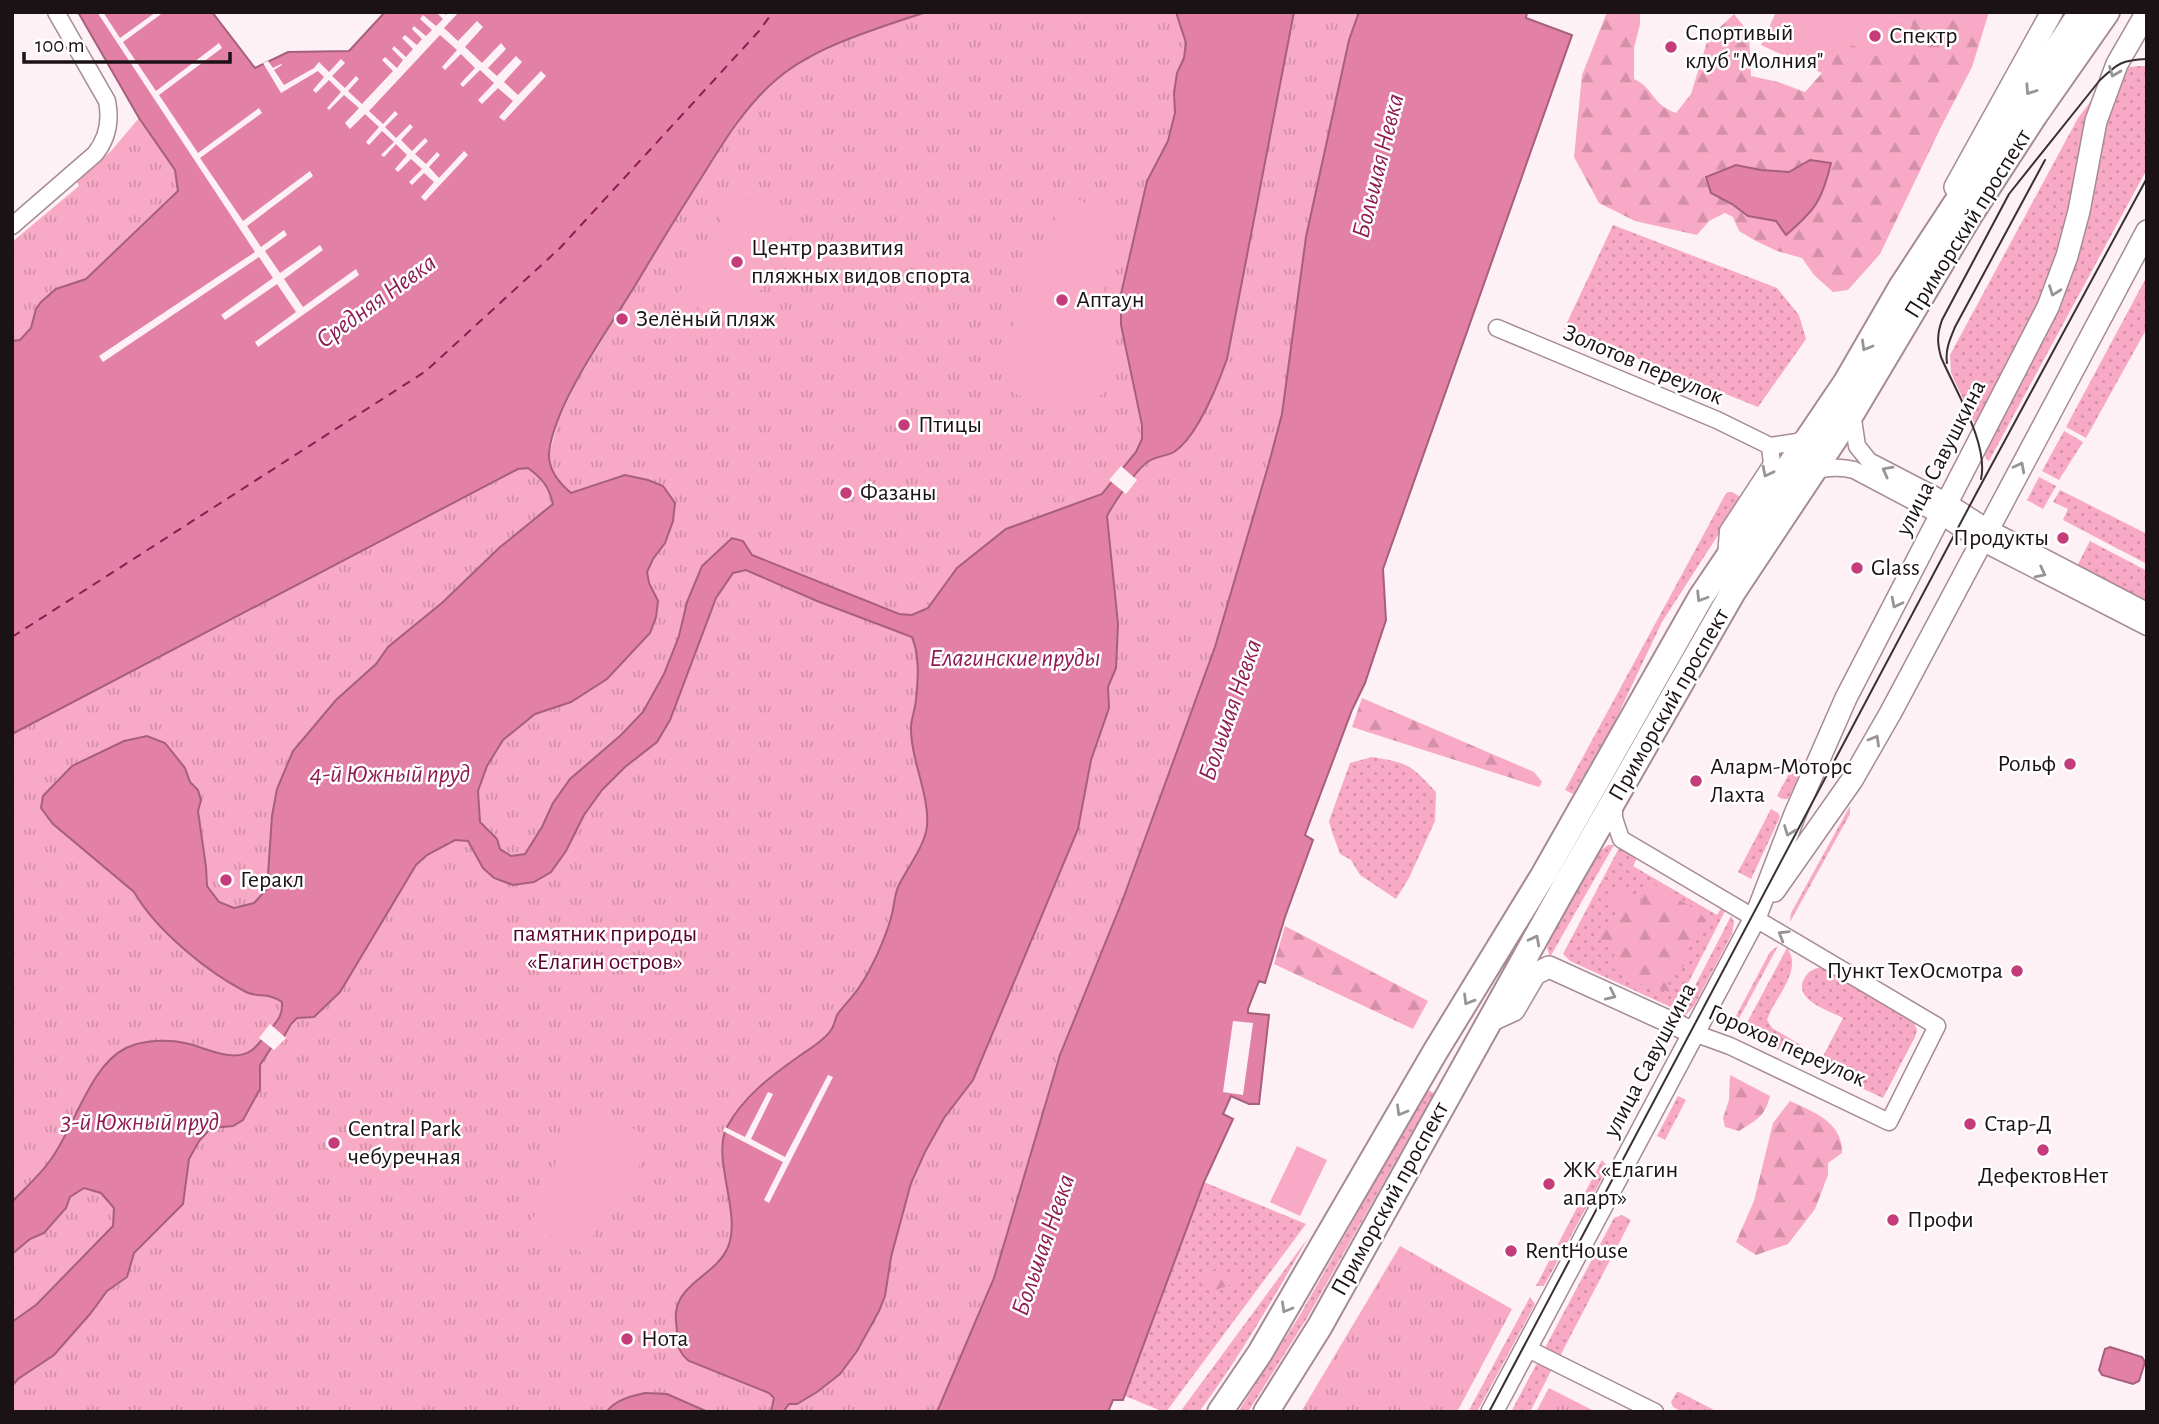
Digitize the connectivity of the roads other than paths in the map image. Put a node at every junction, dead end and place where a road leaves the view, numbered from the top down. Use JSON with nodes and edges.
{"nodes":[{"id":1,"x":56,"y":12,"type":"edge"},
{"id":2,"x":2052,"y":12,"type":"edge"},
{"id":3,"x":2147,"y":12,"type":"edge"},
{"id":4,"x":2097,"y":14,"type":"edge"},
{"id":5,"x":12,"y":226,"type":"edge"},
{"id":6,"x":2147,"y":231,"type":"edge"},
{"id":7,"x":1901,"y":287,"type":"junction"},
{"id":8,"x":1497,"y":328,"type":"dead end"},
{"id":9,"x":1852,"y":413,"type":"junction"},
{"id":10,"x":1809,"y":436,"type":"junction"},
{"id":11,"x":1770,"y":446,"type":"junction"},
{"id":12,"x":1814,"y":470,"type":"junction"},
{"id":13,"x":1944,"y":509,"type":"junction"},
{"id":14,"x":1984,"y":535,"type":"junction"},
{"id":15,"x":1726,"y":559,"type":"junction"},
{"id":16,"x":2147,"y":611,"type":"edge"},
{"id":17,"x":2147,"y":627,"type":"edge"},
{"id":18,"x":1614,"y":801,"type":"junction"},
{"id":19,"x":1621,"y":839,"type":"junction"},
{"id":20,"x":1583,"y":855,"type":"junction"},
{"id":21,"x":1755,"y":918,"type":"junction"},
{"id":22,"x":1490,"y":1021,"type":"junction"},
{"id":23,"x":1695,"y":1033,"type":"junction"},
{"id":24,"x":1526,"y":1348,"type":"junction"},
{"id":25,"x":1220,"y":1412,"type":"edge"},
{"id":26,"x":1266,"y":1412,"type":"edge"},
{"id":27,"x":1492,"y":1412,"type":"edge"},
{"id":28,"x":1654,"y":1412,"type":"edge"}],
"edges":[{"from":1,"to":5,"type":"street"},
{"from":2,"to":7,"type":"main road","name":"Приморский проспект"},
{"from":3,"to":13,"type":"main road","name":"улица Савушкина","one_way":true},
{"from":4,"to":7,"type":"main road","name":"Приморский проспект","one_way":true},
{"from":4,"to":9,"type":"main road","name":"Приморский проспект"},
{"from":14,"to":6,"type":"main road","name":"улица Савушкина","one_way":true},
{"from":7,"to":10,"type":"main road","name":"Приморский проспект","one_way":true},
{"from":8,"to":11,"type":"street","name":"Золотов переулок"},
{"from":9,"to":12,"type":"main road","name":"Приморский проспект"},
{"from":13,"to":9,"type":"street","one_way":true},
{"from":10,"to":11,"type":"street"},
{"from":10,"to":15,"type":"main road","name":"Приморский проспект"},
{"from":11,"to":15,"type":"street","one_way":true},
{"from":12,"to":13,"type":"street"},
{"from":12,"to":18,"type":"main road","name":"Приморский проспект"},
{"from":13,"to":14,"type":"street"},
{"from":13,"to":21,"type":"main road","name":"улица Савушкина","one_way":true},
{"from":14,"to":16,"type":"street"},
{"from":14,"to":17,"type":"street","one_way":true},
{"from":21,"to":14,"type":"main road","name":"улица Савушкина","one_way":true},
{"from":15,"to":25,"type":"main road","name":"Приморский проспект","one_way":true},
{"from":18,"to":19,"type":"street"},
{"from":18,"to":20,"type":"main road","name":"Приморский проспект"},
{"from":19,"to":20,"type":"street"},
{"from":19,"to":21,"type":"street"},
{"from":22,"to":20,"type":"main road","name":"Приморский проспект","one_way":true},
{"from":21,"to":23,"type":"main road","name":"улица Савушкина"},
{"from":23,"to":21,"type":"street","name":"Горохов переулок","one_way":true},
{"from":22,"to":23,"type":"main road","name":"Горохов переулок","one_way":true},
{"from":22,"to":26,"type":"main road","name":"Приморский проспект"},
{"from":23,"to":24,"type":"main road","name":"улица Савушкина"},
{"from":24,"to":27,"type":"main road","name":"улица Савушкина"},
{"from":24,"to":28,"type":"street"}]}
